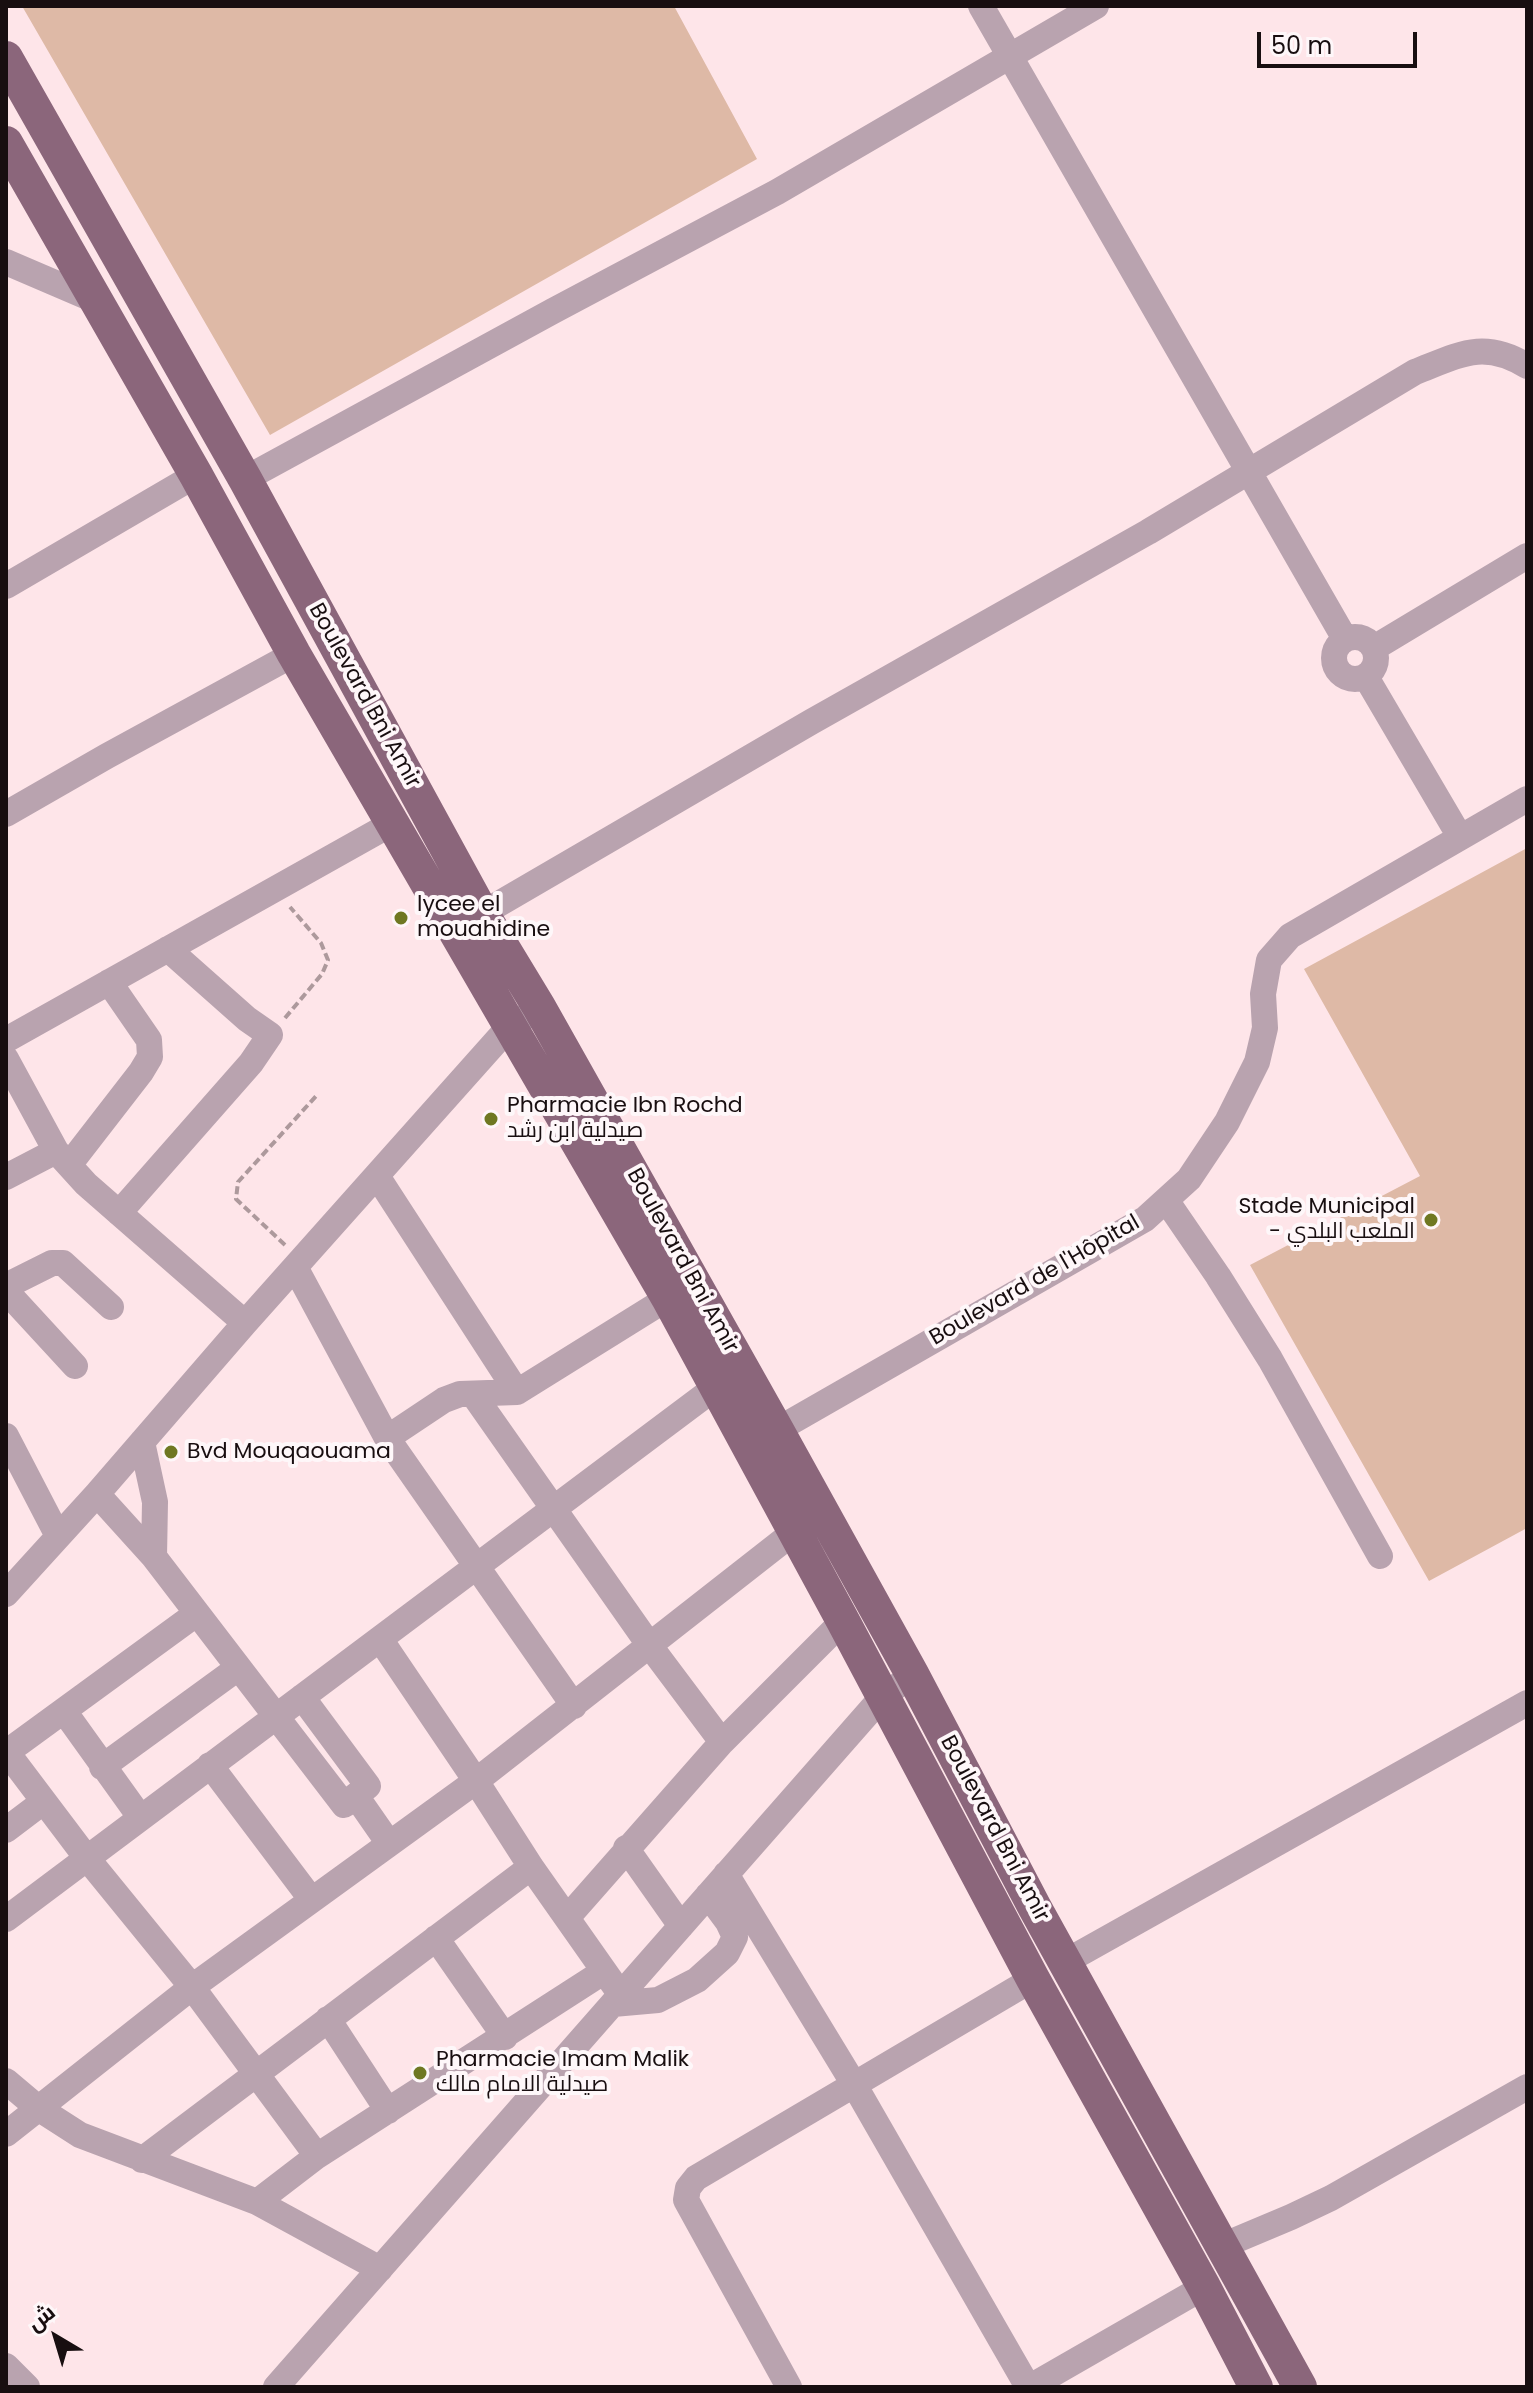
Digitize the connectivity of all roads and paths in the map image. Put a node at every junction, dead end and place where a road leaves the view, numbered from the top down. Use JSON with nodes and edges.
{"nodes":[{"id":1,"x":981,"y":6,"type":"edge"},
{"id":2,"x":1096,"y":6,"type":"edge"},
{"id":3,"x":1009,"y":56,"type":"junction"},
{"id":4,"x":6,"y":58,"type":"edge"},
{"id":5,"x":6,"y":143,"type":"edge"},
{"id":6,"x":16,"y":182,"type":"edge"},
{"id":7,"x":6,"y":262,"type":"edge"},
{"id":8,"x":97,"y":301,"type":"junction"},
{"id":9,"x":1527,"y":366,"type":"edge"},
{"id":10,"x":1248,"y":471,"type":"junction"},
{"id":11,"x":196,"y":475,"type":"junction"},
{"id":12,"x":245,"y":479,"type":"junction"},
{"id":13,"x":1527,"y":556,"type":"edge"},
{"id":14,"x":6,"y":586,"type":"edge"},
{"id":15,"x":1345,"y":639,"type":"junction"},
{"id":16,"x":1374,"y":648,"type":"junction"},
{"id":17,"x":294,"y":654,"type":"junction"},
{"id":18,"x":1366,"y":677,"type":"junction"},
{"id":19,"x":1527,"y":799,"type":"edge"},
{"id":20,"x":6,"y":814,"type":"edge"},
{"id":21,"x":391,"y":824,"type":"junction"},
{"id":22,"x":1460,"y":837,"type":"junction"},
{"id":23,"x":275,"y":890,"type":"junction"},
{"id":24,"x":482,"y":913,"type":"junction"},
{"id":25,"x":453,"y":931,"type":"junction"},
{"id":26,"x":168,"y":949,"type":"junction"},
{"id":27,"x":109,"y":982,"type":"junction"},
{"id":28,"x":539,"y":1007,"type":"junction"},
{"id":29,"x":509,"y":1027,"type":"junction"},
{"id":30,"x":270,"y":1035,"type":"junction"},
{"id":31,"x":6,"y":1040,"type":"edge"},
{"id":32,"x":6,"y":1059,"type":"edge"},
{"id":33,"x":317,"y":1095,"type":"dead end"},
{"id":34,"x":63,"y":1158,"type":"junction"},
{"id":35,"x":377,"y":1176,"type":"junction"},
{"id":36,"x":6,"y":1177,"type":"edge"},
{"id":37,"x":1166,"y":1200,"type":"junction"},
{"id":38,"x":119,"y":1213,"type":"junction"},
{"id":39,"x":298,"y":1263,"type":"junction"},
{"id":40,"x":6,"y":1288,"type":"edge"},
{"id":41,"x":668,"y":1298,"type":"junction"},
{"id":42,"x":111,"y":1307,"type":"dead end"},
{"id":43,"x":245,"y":1323,"type":"junction"},
{"id":44,"x":75,"y":1366,"type":"dead end"},
{"id":45,"x":716,"y":1387,"type":"junction"},
{"id":46,"x":517,"y":1392,"type":"junction"},
{"id":47,"x":473,"y":1394,"type":"junction"},
{"id":48,"x":777,"y":1430,"type":"junction"},
{"id":49,"x":6,"y":1436,"type":"edge"},
{"id":50,"x":387,"y":1438,"type":"junction"},
{"id":51,"x":142,"y":1442,"type":"junction"},
{"id":52,"x":97,"y":1494,"type":"junction"},
{"id":53,"x":554,"y":1509,"type":"junction"},
{"id":54,"x":794,"y":1532,"type":"junction"},
{"id":55,"x":58,"y":1536,"type":"junction"},
{"id":56,"x":1380,"y":1556,"type":"dead end"},
{"id":57,"x":154,"y":1557,"type":"junction"},
{"id":58,"x":476,"y":1567,"type":"junction"},
{"id":59,"x":6,"y":1594,"type":"edge"},
{"id":60,"x":196,"y":1614,"type":"junction"},
{"id":61,"x":843,"y":1621,"type":"junction"},
{"id":62,"x":380,"y":1639,"type":"junction"},
{"id":63,"x":650,"y":1646,"type":"junction"},
{"id":64,"x":238,"y":1668,"type":"junction"},
{"id":65,"x":912,"y":1674,"type":"junction"},
{"id":66,"x":883,"y":1696,"type":"junction"},
{"id":67,"x":302,"y":1697,"type":"junction"},
{"id":68,"x":1527,"y":1703,"type":"edge"},
{"id":69,"x":574,"y":1706,"type":"junction"},
{"id":70,"x":64,"y":1711,"type":"junction"},
{"id":71,"x":275,"y":1718,"type":"junction"},
{"id":72,"x":722,"y":1742,"type":"junction"},
{"id":73,"x":6,"y":1752,"type":"edge"},
{"id":74,"x":210,"y":1765,"type":"junction"},
{"id":75,"x":102,"y":1767,"type":"junction"},
{"id":76,"x":476,"y":1781,"type":"junction"},
{"id":77,"x":356,"y":1796,"type":"junction"},
{"id":78,"x":43,"y":1802,"type":"junction"},
{"id":79,"x":140,"y":1817,"type":"junction"},
{"id":80,"x":6,"y":1830,"type":"edge"},
{"id":81,"x":388,"y":1842,"type":"junction"},
{"id":82,"x":626,"y":1848,"type":"junction"},
{"id":83,"x":86,"y":1857,"type":"junction"},
{"id":84,"x":531,"y":1867,"type":"junction"},
{"id":85,"x":726,"y":1874,"type":"junction"},
{"id":86,"x":708,"y":1895,"type":"junction"},
{"id":87,"x":311,"y":1899,"type":"junction"},
{"id":88,"x":567,"y":1918,"type":"junction"},
{"id":89,"x":6,"y":1919,"type":"edge"},
{"id":90,"x":681,"y":1926,"type":"junction"},
{"id":91,"x":436,"y":1938,"type":"junction"},
{"id":92,"x":1065,"y":1962,"type":"junction"},
{"id":93,"x":603,"y":1972,"type":"junction"},
{"id":94,"x":1033,"y":1979,"type":"junction"},
{"id":95,"x":192,"y":1987,"type":"junction"},
{"id":96,"x":617,"y":2000,"type":"junction"},
{"id":97,"x":328,"y":2019,"type":"junction"},
{"id":98,"x":505,"y":2037,"type":"junction"},
{"id":99,"x":255,"y":2073,"type":"junction"},
{"id":100,"x":6,"y":2081,"type":"edge"},
{"id":101,"x":855,"y":2086,"type":"junction"},
{"id":102,"x":1527,"y":2087,"type":"edge"},
{"id":103,"x":38,"y":2108,"type":"junction"},
{"id":104,"x":388,"y":2111,"type":"junction"},
{"id":105,"x":6,"y":2134,"type":"edge"},
{"id":106,"x":317,"y":2156,"type":"junction"},
{"id":107,"x":142,"y":2160,"type":"junction"},
{"id":108,"x":257,"y":2202,"type":"junction"},
{"id":109,"x":1222,"y":2246,"type":"junction"},
{"id":110,"x":380,"y":2269,"type":"junction"},
{"id":111,"x":1204,"y":2287,"type":"junction"},
{"id":112,"x":6,"y":2366,"type":"edge"},
{"id":113,"x":27,"y":2387,"type":"edge"},
{"id":114,"x":276,"y":2387,"type":"edge"},
{"id":115,"x":789,"y":2387,"type":"edge"},
{"id":116,"x":1029,"y":2387,"type":"edge"},
{"id":117,"x":1256,"y":2387,"type":"edge"},
{"id":118,"x":1300,"y":2387,"type":"edge"}],
"edges":[{"from":1,"to":3,"type":"street"},
{"from":2,"to":3,"type":"street"},
{"from":3,"to":10,"type":"street"},
{"from":3,"to":12,"type":"street"},
{"from":4,"to":12,"type":"main road","name":"Boulevard Bni Amir"},
{"from":5,"to":6,"type":"main road","name":"Boulevard Bni Amir"},
{"from":6,"to":8,"type":"main road","name":"Boulevard Bni Amir"},
{"from":7,"to":8,"type":"street"},
{"from":8,"to":11,"type":"main road","name":"Boulevard Bni Amir"},
{"from":9,"to":10,"type":"street"},
{"from":10,"to":15,"type":"street"},
{"from":10,"to":24,"type":"street"},
{"from":11,"to":14,"type":"street"},
{"from":11,"to":17,"type":"main road","name":"Boulevard Bni Amir"},
{"from":12,"to":24,"type":"main road","name":"Boulevard Bni Amir"},
{"from":13,"to":16,"type":"street"},
{"from":15,"to":16,"type":"street"},
{"from":15,"to":18,"type":"street"},
{"from":16,"to":18,"type":"street"},
{"from":17,"to":20,"type":"street"},
{"from":17,"to":21,"type":"main road","name":"Boulevard Bni Amir"},
{"from":18,"to":22,"type":"street"},
{"from":19,"to":22,"type":"street","name":"Boulevard de l'Hôpital"},
{"from":21,"to":23,"type":"street"},
{"from":21,"to":25,"type":"main road","name":"Boulevard Bni Amir"},
{"from":22,"to":37,"type":"street","name":"Boulevard de l'Hôpital"},
{"from":23,"to":26,"type":"street"},
{"from":23,"to":30,"type":"path"},
{"from":24,"to":25,"type":"street"},
{"from":24,"to":28,"type":"main road","name":"Boulevard Bni Amir"},
{"from":25,"to":29,"type":"main road","name":"Boulevard Bni Amir"},
{"from":26,"to":27,"type":"street"},
{"from":26,"to":30,"type":"street"},
{"from":27,"to":31,"type":"street"},
{"from":27,"to":34,"type":"street"},
{"from":28,"to":29,"type":"street"},
{"from":28,"to":48,"type":"main road","name":"Boulevard Bni Amir"},
{"from":29,"to":35,"type":"street"},
{"from":29,"to":41,"type":"main road","name":"Boulevard Bni Amir"},
{"from":30,"to":38,"type":"street"},
{"from":32,"to":34,"type":"street"},
{"from":33,"to":39,"type":"path"},
{"from":34,"to":36,"type":"street"},
{"from":34,"to":38,"type":"street"},
{"from":35,"to":39,"type":"street"},
{"from":35,"to":46,"type":"street"},
{"from":37,"to":48,"type":"street","name":"Boulevard de l'Hôpital"},
{"from":37,"to":56,"type":"street"},
{"from":38,"to":43,"type":"street"},
{"from":39,"to":43,"type":"street"},
{"from":39,"to":50,"type":"street"},
{"from":40,"to":42,"type":"street"},
{"from":40,"to":44,"type":"street"},
{"from":41,"to":45,"type":"main road","name":"Boulevard Bni Amir"},
{"from":41,"to":46,"type":"street"},
{"from":43,"to":51,"type":"street"},
{"from":45,"to":53,"type":"street"},
{"from":45,"to":54,"type":"main road","name":"Boulevard Bni Amir"},
{"from":46,"to":47,"type":"street"},
{"from":47,"to":50,"type":"street"},
{"from":47,"to":53,"type":"street"},
{"from":48,"to":65,"type":"main road","name":"Boulevard Bni Amir"},
{"from":49,"to":55,"type":"street"},
{"from":50,"to":58,"type":"street"},
{"from":51,"to":52,"type":"street"},
{"from":51,"to":57,"type":"street"},
{"from":52,"to":55,"type":"street"},
{"from":52,"to":57,"type":"street"},
{"from":53,"to":58,"type":"street"},
{"from":53,"to":63,"type":"street"},
{"from":54,"to":61,"type":"main road","name":"Boulevard Bni Amir"},
{"from":54,"to":63,"type":"street"},
{"from":55,"to":59,"type":"street"},
{"from":57,"to":60,"type":"street"},
{"from":58,"to":62,"type":"street"},
{"from":58,"to":69,"type":"street"},
{"from":60,"to":64,"type":"street"},
{"from":60,"to":70,"type":"street"},
{"from":61,"to":66,"type":"main road","name":"Boulevard Bni Amir"},
{"from":61,"to":72,"type":"street"},
{"from":62,"to":67,"type":"street"},
{"from":62,"to":76,"type":"street"},
{"from":63,"to":69,"type":"street"},
{"from":63,"to":72,"type":"street"},
{"from":64,"to":71,"type":"street"},
{"from":64,"to":75,"type":"street"},
{"from":65,"to":66,"type":"street"},
{"from":65,"to":92,"type":"main road","name":"Boulevard Bni Amir"},
{"from":66,"to":85,"type":"street"},
{"from":66,"to":94,"type":"main road","name":"Boulevard Bni Amir"},
{"from":67,"to":71,"type":"street"},
{"from":67,"to":77,"type":"street"},
{"from":68,"to":92,"type":"street"},
{"from":69,"to":76,"type":"street"},
{"from":70,"to":73,"type":"street"},
{"from":70,"to":75,"type":"street"},
{"from":71,"to":74,"type":"street"},
{"from":71,"to":77,"type":"street"},
{"from":72,"to":82,"type":"street"},
{"from":73,"to":78,"type":"street"},
{"from":74,"to":79,"type":"street"},
{"from":74,"to":87,"type":"street"},
{"from":75,"to":79,"type":"street"},
{"from":76,"to":81,"type":"street"},
{"from":76,"to":84,"type":"street"},
{"from":77,"to":81,"type":"street"},
{"from":78,"to":80,"type":"street"},
{"from":78,"to":83,"type":"street"},
{"from":79,"to":83,"type":"street"},
{"from":81,"to":87,"type":"street"},
{"from":82,"to":88,"type":"street"},
{"from":82,"to":90,"type":"street"},
{"from":83,"to":89,"type":"street"},
{"from":83,"to":95,"type":"street"},
{"from":84,"to":88,"type":"street"},
{"from":84,"to":91,"type":"street"},
{"from":85,"to":86,"type":"street"},
{"from":85,"to":101,"type":"street"},
{"from":86,"to":90,"type":"street"},
{"from":86,"to":96,"type":"street"},
{"from":87,"to":95,"type":"street"},
{"from":88,"to":93,"type":"street"},
{"from":90,"to":96,"type":"street"},
{"from":91,"to":97,"type":"street"},
{"from":91,"to":98,"type":"street"},
{"from":92,"to":109,"type":"main road","name":"Boulevard Bni Amir"},
{"from":93,"to":96,"type":"street"},
{"from":93,"to":98,"type":"street"},
{"from":94,"to":101,"type":"street"},
{"from":94,"to":111,"type":"main road","name":"Boulevard Bni Amir"},
{"from":95,"to":99,"type":"street"},
{"from":95,"to":103,"type":"street"},
{"from":96,"to":110,"type":"street"},
{"from":97,"to":99,"type":"street"},
{"from":97,"to":104,"type":"street"},
{"from":98,"to":104,"type":"street"},
{"from":99,"to":106,"type":"street"},
{"from":99,"to":107,"type":"street"},
{"from":100,"to":103,"type":"street"},
{"from":101,"to":115,"type":"street"},
{"from":101,"to":116,"type":"street"},
{"from":102,"to":109,"type":"street"},
{"from":103,"to":105,"type":"street"},
{"from":103,"to":107,"type":"street"},
{"from":104,"to":106,"type":"street"},
{"from":106,"to":108,"type":"street"},
{"from":107,"to":108,"type":"street"},
{"from":108,"to":110,"type":"street"},
{"from":109,"to":118,"type":"main road","name":"Boulevard Bni Amir"},
{"from":110,"to":114,"type":"street"},
{"from":111,"to":116,"type":"street"},
{"from":111,"to":117,"type":"main road","name":"Boulevard Bni Amir"},
{"from":112,"to":113,"type":"street"}]}
